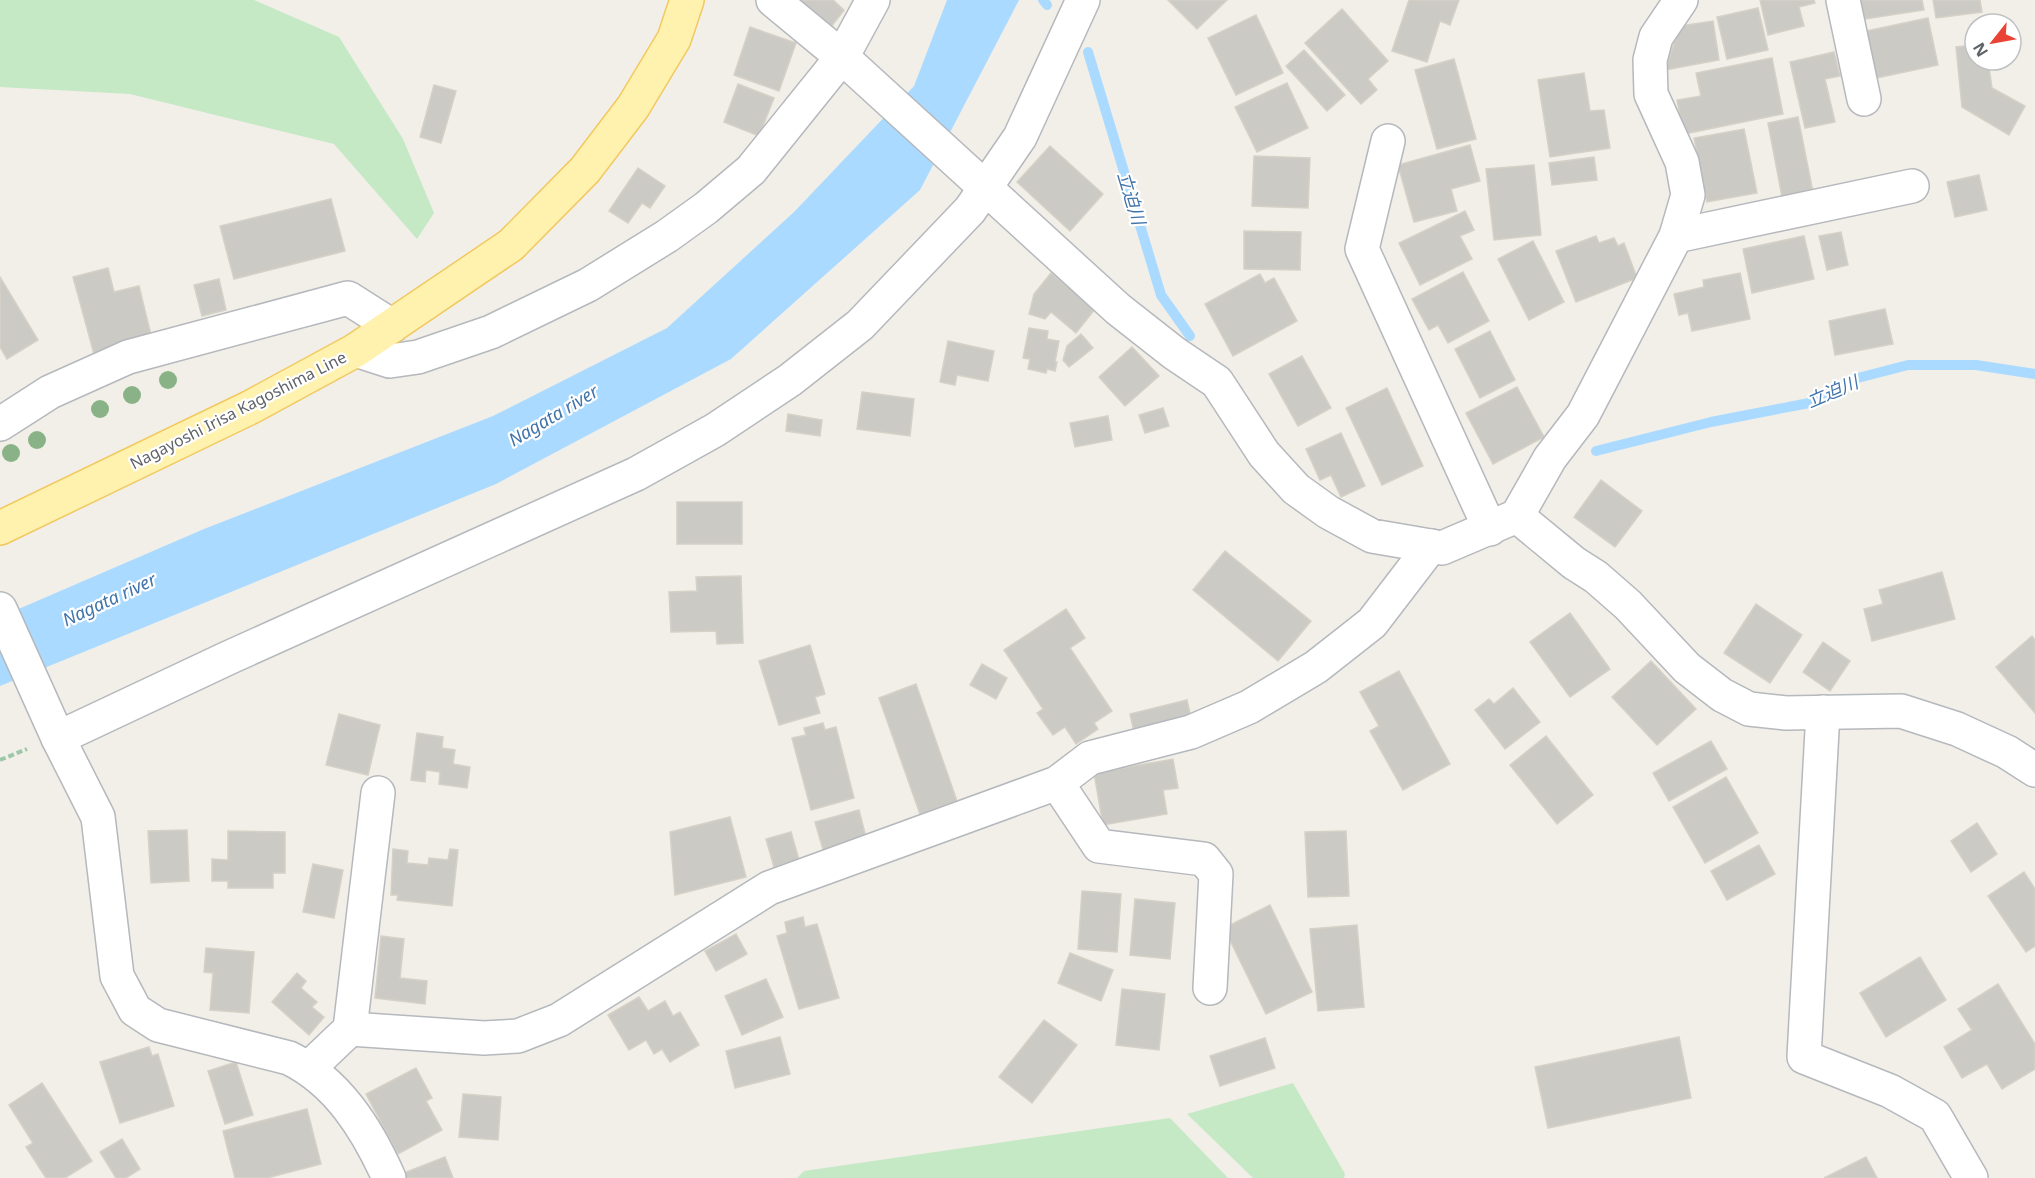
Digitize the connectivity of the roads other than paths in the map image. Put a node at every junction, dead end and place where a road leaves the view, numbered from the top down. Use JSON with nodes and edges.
{"nodes":[{"id":1,"x":687,"y":0,"type":"edge"},
{"id":2,"x":773,"y":0,"type":"edge"},
{"id":3,"x":873,"y":0,"type":"edge"},
{"id":4,"x":1083,"y":0,"type":"edge"},
{"id":5,"x":1681,"y":0,"type":"edge"},
{"id":6,"x":1843,"y":0,"type":"edge"},
{"id":7,"x":842,"y":57,"type":"junction"},
{"id":8,"x":1864,"y":99,"type":"dead end"},
{"id":9,"x":1388,"y":141,"type":"dead end"},
{"id":10,"x":1912,"y":186,"type":"dead end"},
{"id":11,"x":985,"y":187,"type":"junction"},
{"id":12,"x":1676,"y":236,"type":"junction"},
{"id":13,"x":392,"y":326,"type":"junction"},
{"id":14,"x":356,"y":350,"type":"junction"},
{"id":15,"x":0,"y":424,"type":"edge"},
{"id":16,"x":1503,"y":523,"type":"junction"},
{"id":17,"x":0,"y":528,"type":"edge"},
{"id":18,"x":1431,"y":546,"type":"junction"},
{"id":19,"x":0,"y":609,"type":"edge"},
{"id":20,"x":1823,"y":712,"type":"junction"},
{"id":21,"x":58,"y":738,"type":"junction"},
{"id":22,"x":2035,"y":770,"type":"edge"},
{"id":23,"x":1057,"y":783,"type":"junction"},
{"id":24,"x":378,"y":793,"type":"dead end"},
{"id":25,"x":1210,"y":988,"type":"dead end"},
{"id":26,"x":350,"y":1029,"type":"junction"},
{"id":27,"x":309,"y":1068,"type":"junction"},
{"id":28,"x":389,"y":1178,"type":"edge"},
{"id":29,"x":1971,"y":1178,"type":"edge"}],
"edges":[{"from":1,"to":13,"type":"main road","name":"Nagayoshi Irisa Kagoshima Line"},
{"from":2,"to":7,"type":"street"},
{"from":3,"to":7,"type":"street"},
{"from":4,"to":11,"type":"street"},
{"from":5,"to":12,"type":"street"},
{"from":6,"to":8,"type":"street"},
{"from":7,"to":11,"type":"street"},
{"from":7,"to":14,"type":"street"},
{"from":9,"to":16,"type":"street"},
{"from":10,"to":12,"type":"street"},
{"from":11,"to":18,"type":"street"},
{"from":11,"to":21,"type":"street"},
{"from":12,"to":16,"type":"street"},
{"from":13,"to":14,"type":"main road","name":"Nagayoshi Irisa Kagoshima Line"},
{"from":13,"to":15,"type":"street"},
{"from":14,"to":17,"type":"main road","name":"Nagayoshi Irisa Kagoshima Line"},
{"from":16,"to":18,"type":"street"},
{"from":16,"to":20,"type":"street"},
{"from":18,"to":23,"type":"street"},
{"from":19,"to":21,"type":"street"},
{"from":20,"to":22,"type":"street"},
{"from":20,"to":29,"type":"street"},
{"from":21,"to":27,"type":"street"},
{"from":23,"to":25,"type":"street"},
{"from":23,"to":26,"type":"street"},
{"from":24,"to":26,"type":"street"},
{"from":26,"to":27,"type":"street"},
{"from":27,"to":28,"type":"street"}]}
